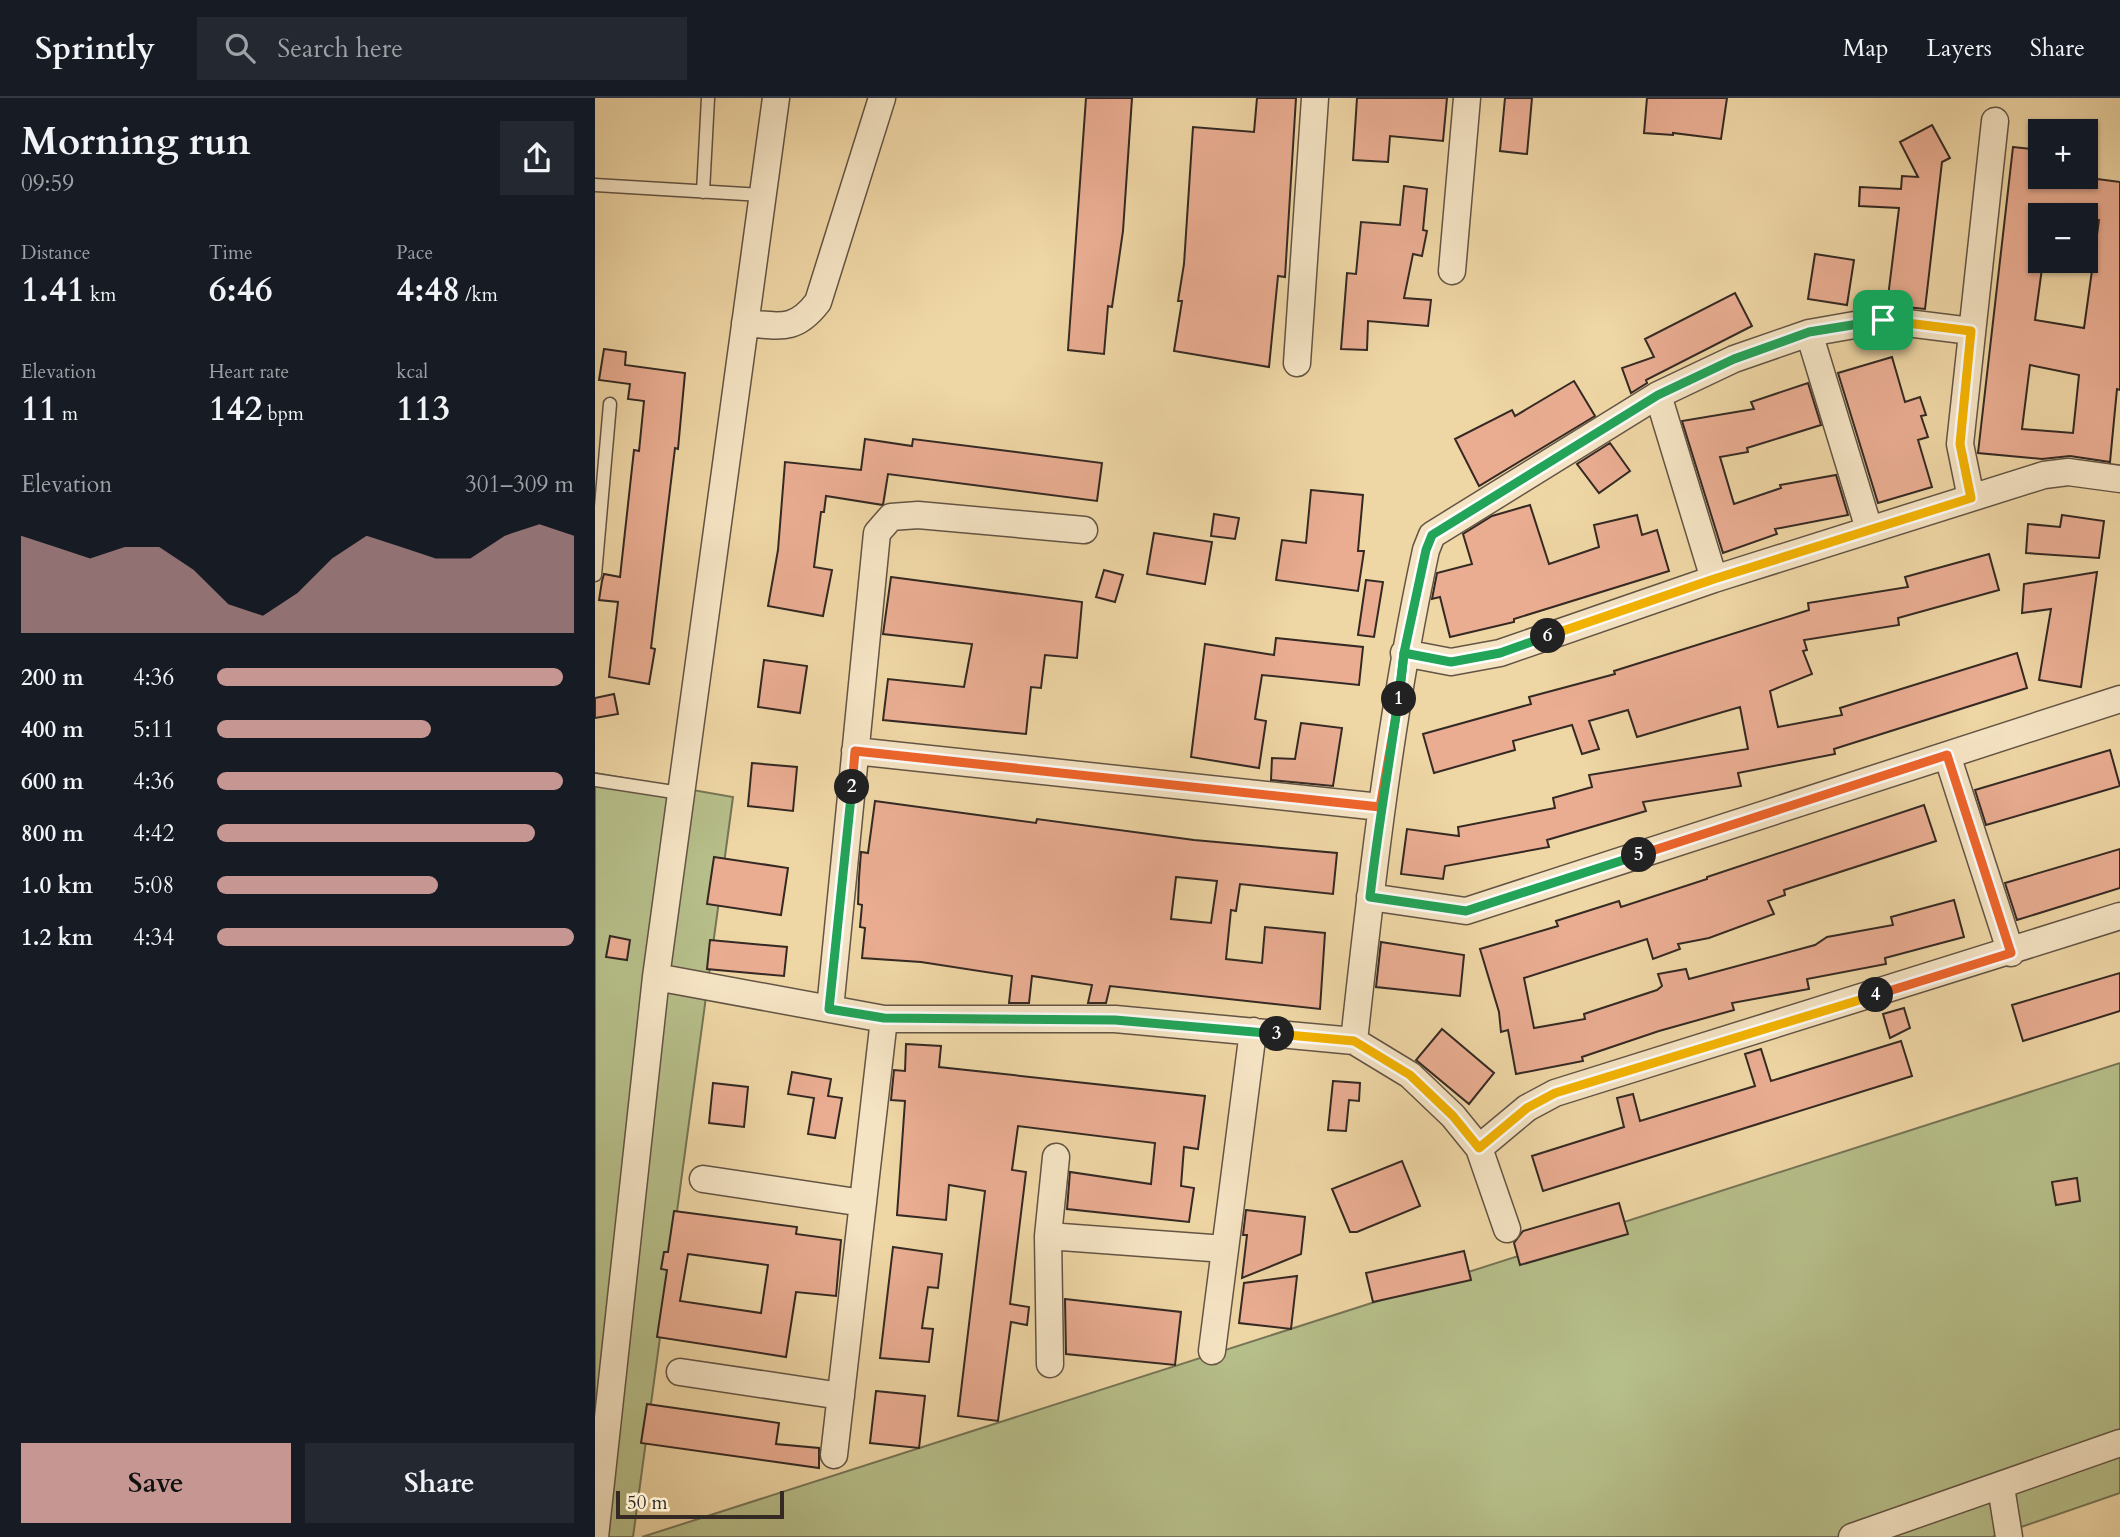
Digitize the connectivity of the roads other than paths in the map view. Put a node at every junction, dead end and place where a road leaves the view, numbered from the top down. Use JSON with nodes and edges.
{"nodes":[{"id":1,"x":708,"y":98,"type":"edge"},
{"id":2,"x":776,"y":98,"type":"edge"},
{"id":3,"x":882,"y":98,"type":"edge"},
{"id":4,"x":1315,"y":98,"type":"edge"},
{"id":5,"x":1467,"y":98,"type":"edge"},
{"id":6,"x":1995,"y":121,"type":"dead end"},
{"id":7,"x":595,"y":185,"type":"edge"},
{"id":8,"x":703,"y":191,"type":"junction"},
{"id":9,"x":762,"y":195,"type":"junction"},
{"id":10,"x":1452,"y":271,"type":"dead end"},
{"id":11,"x":745,"y":323,"type":"junction"},
{"id":12,"x":1971,"y":331,"type":"junction"},
{"id":13,"x":1809,"y":332,"type":"junction"},
{"id":14,"x":1297,"y":363,"type":"dead end"},
{"id":15,"x":1658,"y":395,"type":"junction"},
{"id":16,"x":610,"y":404,"type":"dead end"},
{"id":17,"x":2120,"y":479,"type":"edge"},
{"id":18,"x":1971,"y":498,"type":"junction"},
{"id":19,"x":1869,"y":529,"type":"junction"},
{"id":20,"x":1084,"y":530,"type":"dead end"},
{"id":21,"x":595,"y":575,"type":"edge"},
{"id":22,"x":1714,"y":579,"type":"junction"},
{"id":23,"x":1404,"y":653,"type":"junction"},
{"id":24,"x":2120,"y":699,"type":"edge"},
{"id":25,"x":855,"y":751,"type":"junction"},
{"id":26,"x":1947,"y":755,"type":"junction"},
{"id":27,"x":595,"y":780,"type":"edge"},
{"id":28,"x":680,"y":793,"type":"junction"},
{"id":29,"x":1380,"y":807,"type":"junction"},
{"id":30,"x":1370,"y":897,"type":"junction"},
{"id":31,"x":2120,"y":916,"type":"edge"},
{"id":32,"x":2011,"y":953,"type":"junction"},
{"id":33,"x":656,"y":977,"type":"junction"},
{"id":34,"x":829,"y":1009,"type":"junction"},
{"id":35,"x":884,"y":1018,"type":"junction"},
{"id":36,"x":1252,"y":1031,"type":"junction"},
{"id":37,"x":1354,"y":1041,"type":"junction"},
{"id":38,"x":1479,"y":1148,"type":"junction"},
{"id":39,"x":1056,"y":1157,"type":"dead end"},
{"id":40,"x":703,"y":1179,"type":"dead end"},
{"id":41,"x":863,"y":1203,"type":"junction"},
{"id":42,"x":1507,"y":1229,"type":"dead end"},
{"id":43,"x":1048,"y":1236,"type":"junction"},
{"id":44,"x":1225,"y":1248,"type":"junction"},
{"id":45,"x":1212,"y":1351,"type":"dead end"},
{"id":46,"x":1050,"y":1364,"type":"dead end"},
{"id":47,"x":680,"y":1372,"type":"dead end"},
{"id":48,"x":841,"y":1396,"type":"junction"},
{"id":49,"x":2120,"y":1443,"type":"edge"},
{"id":50,"x":834,"y":1455,"type":"dead end"},
{"id":51,"x":598,"y":1481,"type":"edge"},
{"id":52,"x":2001,"y":1487,"type":"junction"},
{"id":53,"x":595,"y":1537,"type":"edge"},
{"id":54,"x":1851,"y":1537,"type":"edge"},
{"id":55,"x":2009,"y":1537,"type":"edge"}],
"edges":[{"from":1,"to":8,"type":"lane"},
{"from":2,"to":9,"type":"street"},
{"from":3,"to":11,"type":"street"},
{"from":4,"to":14,"type":"street"},
{"from":5,"to":10,"type":"street"},
{"from":6,"to":12,"type":"street"},
{"from":7,"to":8,"type":"lane"},
{"from":8,"to":9,"type":"lane"},
{"from":9,"to":11,"type":"street"},
{"from":11,"to":28,"type":"street"},
{"from":12,"to":13,"type":"street"},
{"from":12,"to":18,"type":"street"},
{"from":13,"to":15,"type":"street"},
{"from":13,"to":19,"type":"street"},
{"from":15,"to":22,"type":"street"},
{"from":15,"to":23,"type":"street"},
{"from":16,"to":21,"type":"lane"},
{"from":17,"to":18,"type":"street"},
{"from":18,"to":19,"type":"street"},
{"from":19,"to":22,"type":"street"},
{"from":20,"to":25,"type":"street"},
{"from":22,"to":23,"type":"street"},
{"from":23,"to":29,"type":"street"},
{"from":24,"to":26,"type":"street"},
{"from":25,"to":29,"type":"street"},
{"from":25,"to":34,"type":"street"},
{"from":26,"to":30,"type":"street"},
{"from":26,"to":32,"type":"street"},
{"from":27,"to":28,"type":"lane"},
{"from":28,"to":33,"type":"street"},
{"from":29,"to":30,"type":"street"},
{"from":30,"to":37,"type":"street"},
{"from":31,"to":32,"type":"street"},
{"from":32,"to":38,"type":"street"},
{"from":33,"to":34,"type":"street"},
{"from":33,"to":51,"type":"street"},
{"from":34,"to":35,"type":"street"},
{"from":35,"to":36,"type":"street"},
{"from":35,"to":41,"type":"street"},
{"from":36,"to":37,"type":"street"},
{"from":36,"to":44,"type":"street"},
{"from":37,"to":38,"type":"street"},
{"from":38,"to":42,"type":"street"},
{"from":39,"to":43,"type":"street"},
{"from":40,"to":41,"type":"street"},
{"from":41,"to":48,"type":"street"},
{"from":43,"to":44,"type":"street"},
{"from":43,"to":46,"type":"street"},
{"from":44,"to":45,"type":"street"},
{"from":47,"to":48,"type":"street"},
{"from":48,"to":50,"type":"street"},
{"from":49,"to":52,"type":"street"},
{"from":51,"to":53,"type":"street"},
{"from":52,"to":54,"type":"street"},
{"from":52,"to":55,"type":"street"}]}
